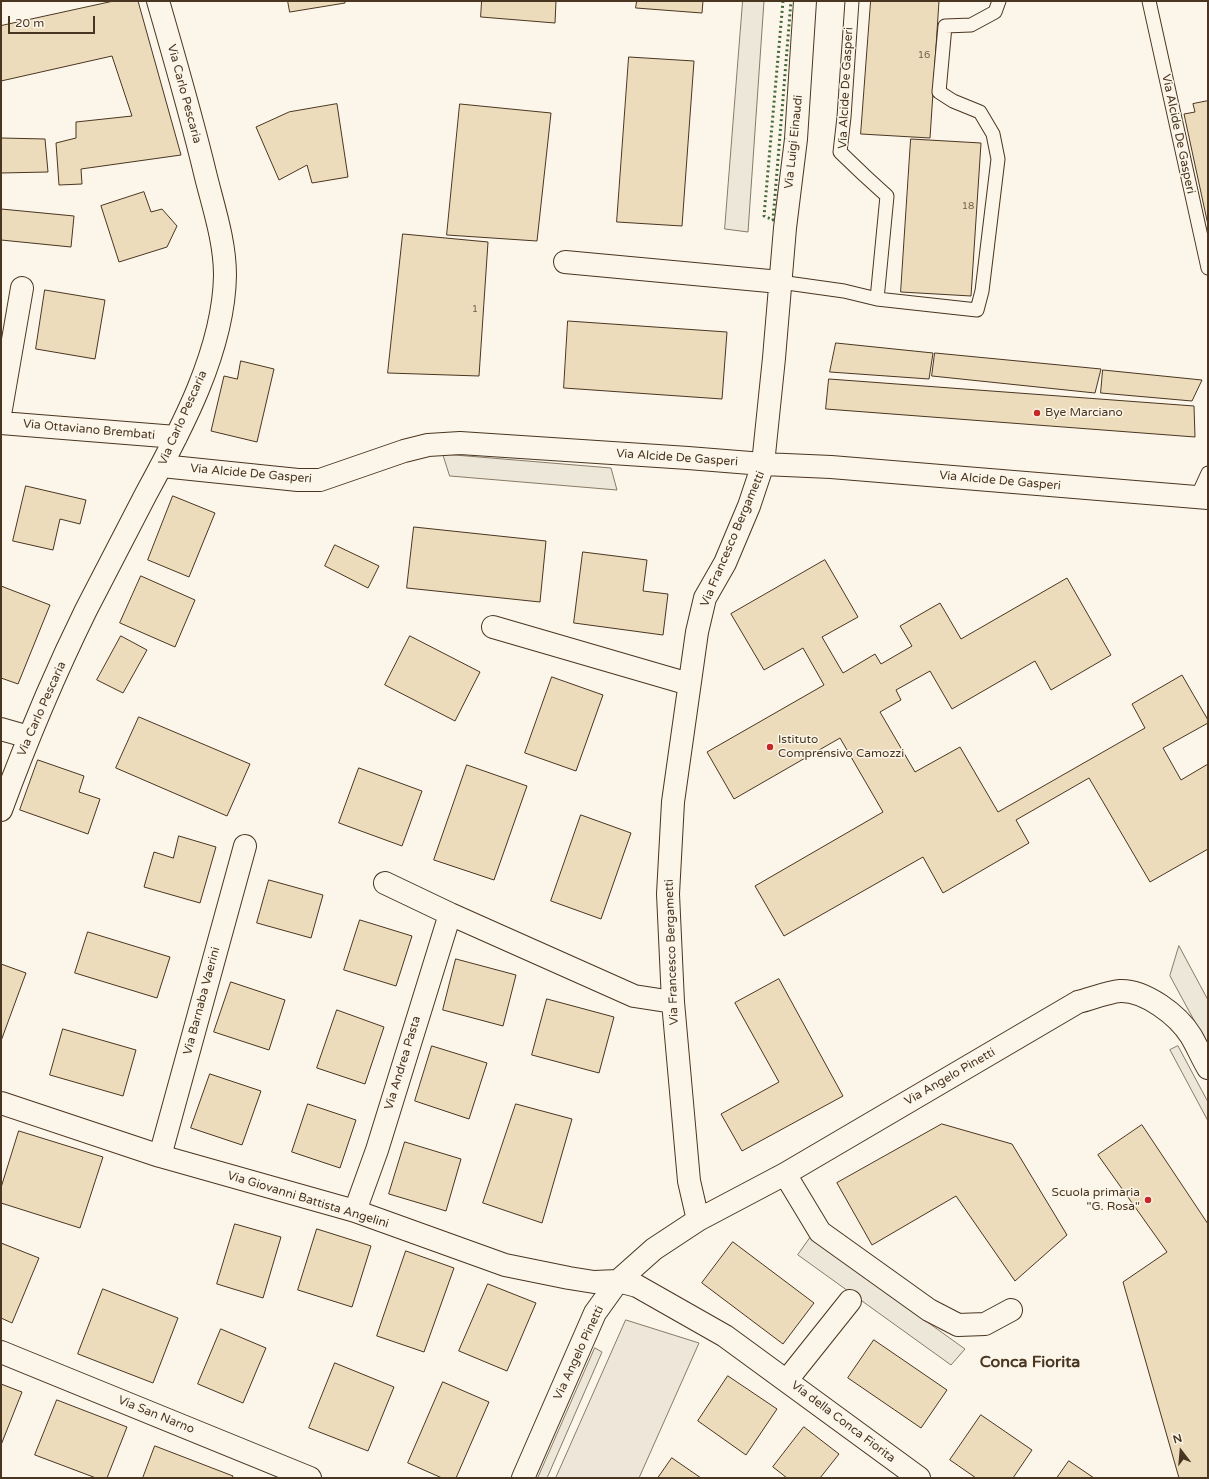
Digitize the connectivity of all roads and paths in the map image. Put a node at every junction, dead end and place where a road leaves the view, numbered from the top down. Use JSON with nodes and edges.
{"nodes":[{"id":1,"x":158,"y":1,"type":"edge"},
{"id":2,"x":804,"y":1,"type":"edge"},
{"id":3,"x":852,"y":1,"type":"edge"},
{"id":4,"x":999,"y":1,"type":"edge"},
{"id":5,"x":1149,"y":1,"type":"edge"},
{"id":6,"x":564,"y":262,"type":"dead end"},
{"id":7,"x":1208,"y":268,"type":"edge"},
{"id":8,"x":780,"y":282,"type":"junction"},
{"id":9,"x":22,"y":288,"type":"dead end"},
{"id":10,"x":877,"y":299,"type":"junction"},
{"id":11,"x":1,"y":409,"type":"edge"},
{"id":12,"x":1,"y":423,"type":"edge"},
{"id":13,"x":176,"y":437,"type":"junction"},
{"id":14,"x":764,"y":464,"type":"junction"},
{"id":15,"x":162,"y":466,"type":"junction"},
{"id":16,"x":1208,"y":473,"type":"edge"},
{"id":17,"x":1202,"y":498,"type":"edge"},
{"id":18,"x":493,"y":627,"type":"dead end"},
{"id":19,"x":689,"y":684,"type":"junction"},
{"id":20,"x":1,"y":729,"type":"edge"},
{"id":21,"x":29,"y":737,"type":"junction"},
{"id":22,"x":1,"y":810,"type":"edge"},
{"id":23,"x":245,"y":846,"type":"dead end"},
{"id":24,"x":385,"y":883,"type":"dead end"},
{"id":25,"x":450,"y":914,"type":"junction"},
{"id":26,"x":673,"y":1002,"type":"junction"},
{"id":27,"x":1208,"y":1068,"type":"edge"},
{"id":28,"x":1,"y":1103,"type":"edge"},
{"id":29,"x":160,"y":1156,"type":"junction"},
{"id":30,"x":785,"y":1174,"type":"junction"},
{"id":31,"x":355,"y":1211,"type":"junction"},
{"id":32,"x":698,"y":1220,"type":"junction"},
{"id":33,"x":618,"y":1281,"type":"junction"},
{"id":34,"x":850,"y":1301,"type":"dead end"},
{"id":35,"x":1011,"y":1310,"type":"dead end"},
{"id":36,"x":1,"y":1352,"type":"edge"},
{"id":37,"x":787,"y":1380,"type":"junction"},
{"id":38,"x":310,"y":1478,"type":"edge"},
{"id":39,"x":523,"y":1478,"type":"edge"},
{"id":40,"x":919,"y":1478,"type":"edge"}],
"edges":[{"from":1,"to":13,"type":"street","name":"Via Carlo Pescaria"},
{"from":2,"to":8,"type":"street","name":"Via Luigi Einaudi"},
{"from":3,"to":10,"type":"lane","name":"Via Alcide De Gasperi"},
{"from":4,"to":10,"type":"lane"},
{"from":5,"to":7,"type":"lane","name":"Via Alcide De Gasperi"},
{"from":6,"to":8,"type":"street"},
{"from":8,"to":10,"type":"lane"},
{"from":8,"to":14,"type":"street","name":"Via Luigi Einaudi"},
{"from":9,"to":11,"type":"street"},
{"from":12,"to":13,"type":"street","name":"Via Ottaviano Brembati"},
{"from":13,"to":15,"type":"street","name":"Via Carlo Pescaria"},
{"from":14,"to":15,"type":"street","name":"Via Alcide De Gasperi"},
{"from":14,"to":17,"type":"street","name":"Via Alcide De Gasperi"},
{"from":14,"to":19,"type":"street","name":"Via Francesco Bergametti"},
{"from":15,"to":21,"type":"street","name":"Via Carlo Pescaria"},
{"from":16,"to":17,"type":"lane","name":"Via Alcide De Gasperi"},
{"from":18,"to":19,"type":"street"},
{"from":19,"to":26,"type":"street","name":"Via Francesco Bergametti"},
{"from":20,"to":21,"type":"street"},
{"from":21,"to":22,"type":"street","name":"Via Carlo Pescaria"},
{"from":23,"to":29,"type":"street","name":"Via Barnaba Vaerini"},
{"from":24,"to":25,"type":"street"},
{"from":25,"to":26,"type":"street"},
{"from":25,"to":31,"type":"street","name":"Via Andrea Pasta"},
{"from":26,"to":32,"type":"street","name":"Via Francesco Bergametti"},
{"from":27,"to":30,"type":"street","name":"Via Angelo Pinetti"},
{"from":28,"to":29,"type":"street","name":"Via Giovanni Battista Angelini"},
{"from":29,"to":31,"type":"street","name":"Via Giovanni Battista Angelini"},
{"from":30,"to":32,"type":"street","name":"Via Angelo Pinetti"},
{"from":30,"to":35,"type":"street"},
{"from":31,"to":33,"type":"street","name":"Via Giovanni Battista Angelini"},
{"from":32,"to":33,"type":"street","name":"Via Angelo Pinetti"},
{"from":33,"to":37,"type":"street","name":"Via della Conca Fiorita"},
{"from":33,"to":39,"type":"street","name":"Via Angelo Pinetti"},
{"from":34,"to":37,"type":"street","name":"Via della Conca Fiorita"},
{"from":36,"to":38,"type":"street","name":"Via San Narno"},
{"from":37,"to":40,"type":"street","name":"Via della Conca Fiorita"}]}
